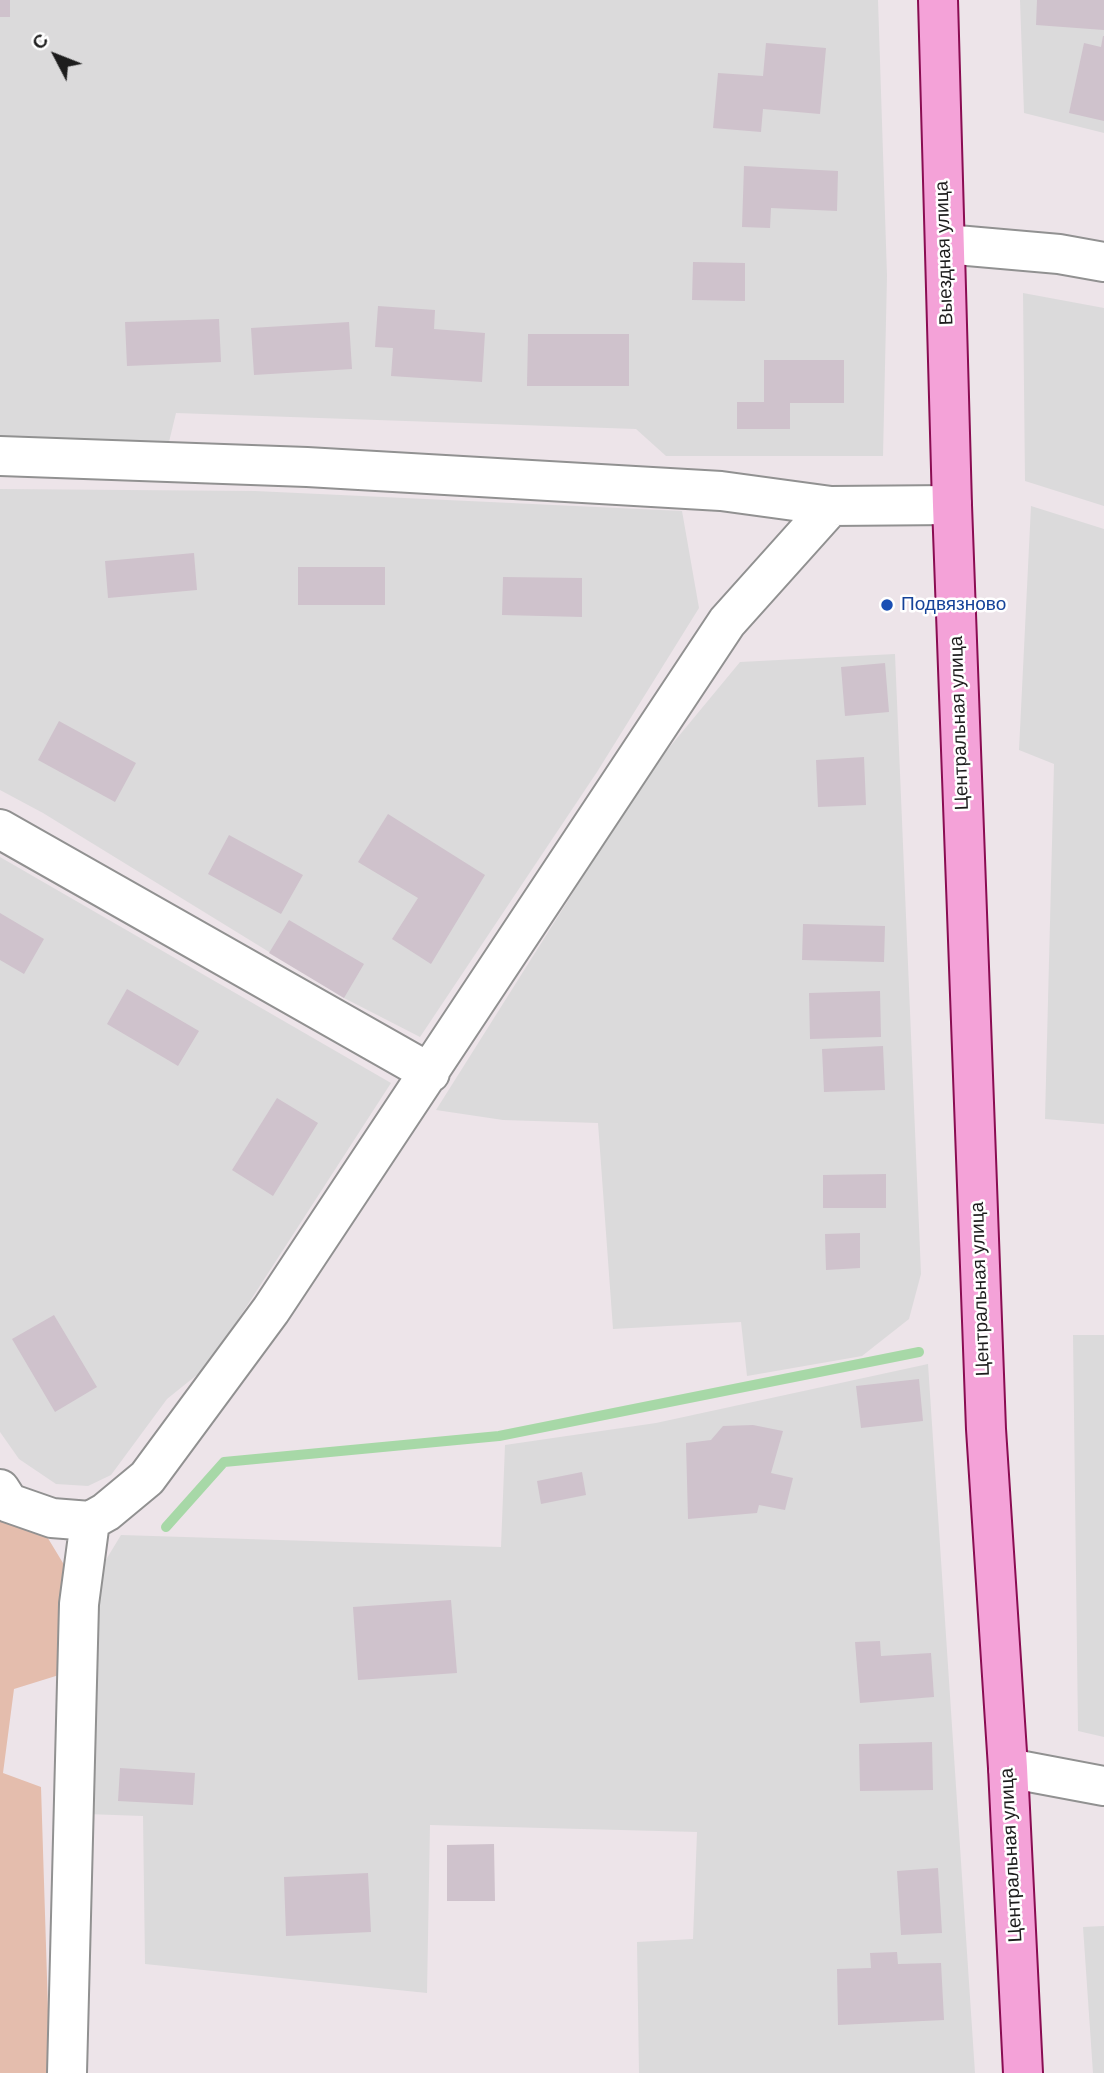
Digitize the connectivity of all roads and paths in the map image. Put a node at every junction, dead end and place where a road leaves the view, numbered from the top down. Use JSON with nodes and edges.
{"nodes":[{"id":1,"x":938,"y":0,"type":"edge"},
{"id":2,"x":944,"y":244,"type":"junction"},
{"id":3,"x":1104,"y":262,"type":"edge"},
{"id":4,"x":0,"y":456,"type":"edge"},
{"id":5,"x":952,"y":505,"type":"junction"},
{"id":6,"x":831,"y":506,"type":"junction"},
{"id":7,"x":0,"y":829,"type":"edge"},
{"id":8,"x":430,"y":1073,"type":"junction"},
{"id":9,"x":0,"y":1489,"type":"edge"},
{"id":10,"x":90,"y":1521,"type":"junction"},
{"id":11,"x":1008,"y":1768,"type":"junction"},
{"id":12,"x":1104,"y":1786,"type":"edge"},
{"id":13,"x":67,"y":2073,"type":"edge"},
{"id":14,"x":1023,"y":2073,"type":"edge"}],
"edges":[{"from":1,"to":2,"type":"main road","name":"Выездная улица"},
{"from":2,"to":3,"type":"street"},
{"from":2,"to":5,"type":"main road","name":"Выездная улица"},
{"from":4,"to":6,"type":"street"},
{"from":5,"to":6,"type":"street"},
{"from":5,"to":11,"type":"main road","name":"Центральная улица"},
{"from":6,"to":8,"type":"street"},
{"from":7,"to":8,"type":"street"},
{"from":8,"to":10,"type":"street"},
{"from":9,"to":10,"type":"street"},
{"from":10,"to":13,"type":"street"},
{"from":11,"to":12,"type":"street"},
{"from":11,"to":14,"type":"main road","name":"Центральная улица"}]}
